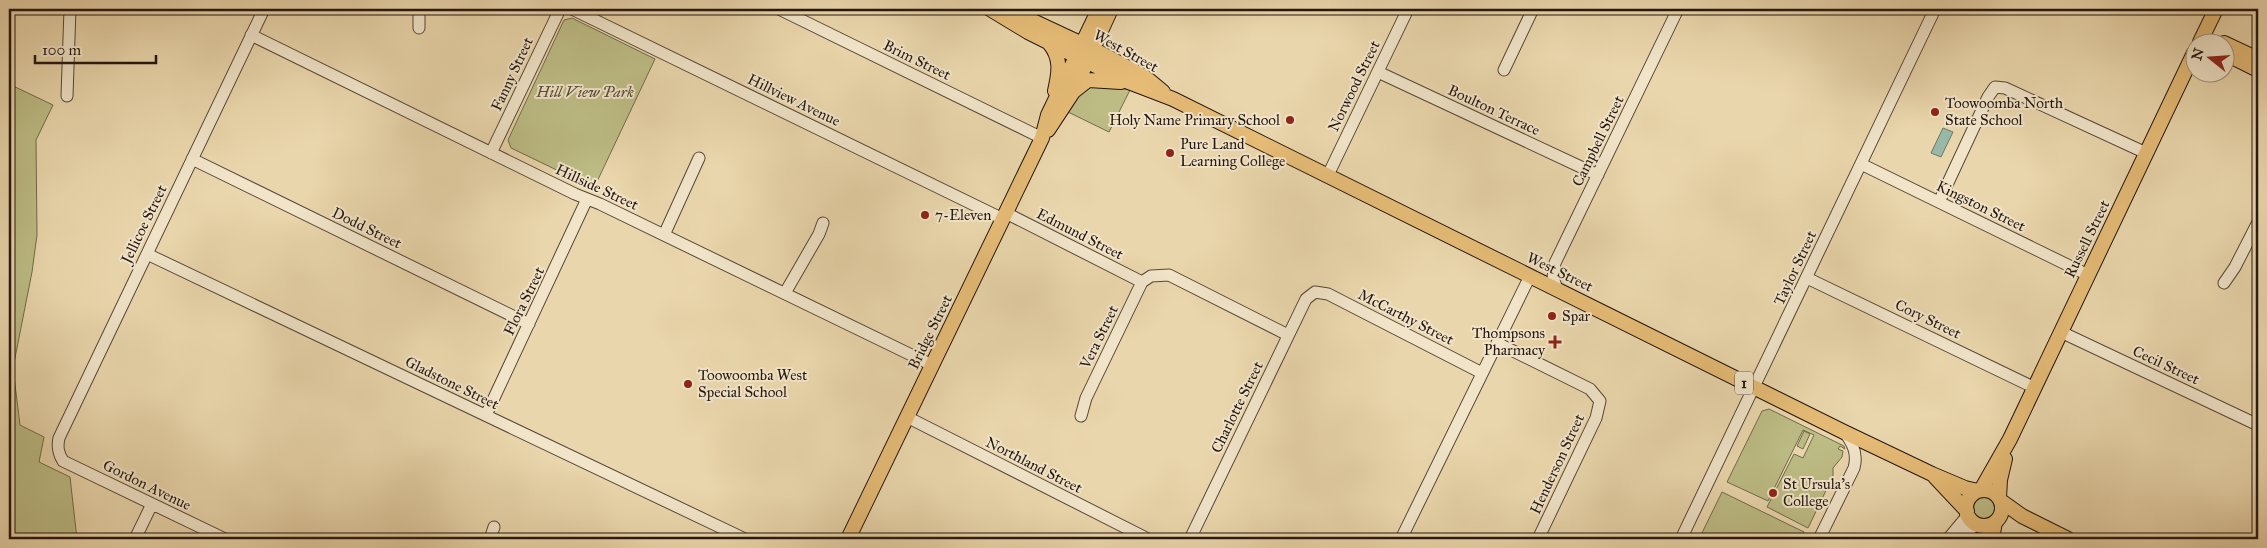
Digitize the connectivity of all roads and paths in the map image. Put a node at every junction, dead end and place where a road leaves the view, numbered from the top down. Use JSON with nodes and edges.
{"nodes":[{"id":1,"x":70,"y":9,"type":"edge"},
{"id":2,"x":264,"y":9,"type":"edge"},
{"id":3,"x":419,"y":9,"type":"edge"},
{"id":4,"x":560,"y":9,"type":"edge"},
{"id":5,"x":572,"y":9,"type":"edge"},
{"id":6,"x":779,"y":9,"type":"edge"},
{"id":7,"x":990,"y":9,"type":"edge"},
{"id":8,"x":1100,"y":9,"type":"edge"},
{"id":9,"x":1111,"y":9,"type":"edge"},
{"id":10,"x":1408,"y":9,"type":"edge"},
{"id":11,"x":1533,"y":9,"type":"edge"},
{"id":12,"x":1678,"y":9,"type":"edge"},
{"id":13,"x":1935,"y":9,"type":"edge"},
{"id":14,"x":2216,"y":9,"type":"edge"},
{"id":15,"x":1005,"y":16,"type":"junction"},
{"id":16,"x":419,"y":28,"type":"dead end"},
{"id":17,"x":2205,"y":32,"type":"edge"},
{"id":18,"x":251,"y":35,"type":"junction"},
{"id":19,"x":1050,"y":43,"type":"junction"},
{"id":20,"x":2234,"y":48,"type":"edge"},
{"id":21,"x":1085,"y":53,"type":"junction"},
{"id":22,"x":2234,"y":58,"type":"edge"},
{"id":23,"x":2258,"y":59,"type":"edge"},
{"id":24,"x":1504,"y":70,"type":"dead end"},
{"id":25,"x":2258,"y":70,"type":"edge"},
{"id":26,"x":1378,"y":72,"type":"junction"},
{"id":27,"x":2184,"y":76,"type":"edge"},
{"id":28,"x":1141,"y":88,"type":"junction"},
{"id":29,"x":1073,"y":92,"type":"junction"},
{"id":30,"x":67,"y":96,"type":"dead end"},
{"id":31,"x":1173,"y":100,"type":"junction"},
{"id":32,"x":1048,"y":115,"type":"junction"},
{"id":33,"x":1042,"y":138,"type":"junction"},
{"id":34,"x":491,"y":153,"type":"junction"},
{"id":35,"x":2146,"y":153,"type":"junction"},
{"id":36,"x":699,"y":158,"type":"dead end"},
{"id":37,"x":192,"y":159,"type":"junction"},
{"id":38,"x":1861,"y":164,"type":"junction"},
{"id":39,"x":1328,"y":175,"type":"junction"},
{"id":40,"x":1598,"y":175,"type":"junction"},
{"id":41,"x":587,"y":199,"type":"junction"},
{"id":42,"x":1938,"y":202,"type":"junction"},
{"id":43,"x":1004,"y":216,"type":"junction"},
{"id":44,"x":2258,"y":222,"type":"edge"},
{"id":45,"x":823,"y":223,"type":"dead end"},
{"id":46,"x":664,"y":235,"type":"junction"},
{"id":47,"x":147,"y":254,"type":"junction"},
{"id":48,"x":2088,"y":275,"type":"junction"},
{"id":49,"x":1530,"y":276,"type":"junction"},
{"id":50,"x":1808,"y":278,"type":"junction"},
{"id":51,"x":1142,"y":282,"type":"junction"},
{"id":52,"x":2224,"y":284,"type":"dead end"},
{"id":53,"x":1556,"y":289,"type":"junction"},
{"id":54,"x":1315,"y":292,"type":"joint"},
{"id":55,"x":785,"y":293,"type":"junction"},
{"id":56,"x":529,"y":324,"type":"junction"},
{"id":57,"x":2061,"y":332,"type":"junction"},
{"id":58,"x":1288,"y":336,"type":"junction"},
{"id":59,"x":1497,"y":343,"type":"junction"},
{"id":60,"x":932,"y":365,"type":"junction"},
{"id":61,"x":1482,"y":372,"type":"junction"},
{"id":62,"x":1755,"y":388,"type":"junction"},
{"id":63,"x":2035,"y":388,"type":"junction"},
{"id":64,"x":486,"y":415,"type":"junction"},
{"id":65,"x":1081,"y":416,"type":"dead end"},
{"id":66,"x":907,"y":417,"type":"junction"},
{"id":67,"x":2258,"y":425,"type":"edge"},
{"id":68,"x":1844,"y":432,"type":"junction"},
{"id":69,"x":2010,"y":439,"type":"junction"},
{"id":70,"x":58,"y":454,"type":"joint"},
{"id":71,"x":1932,"y":474,"type":"junction"},
{"id":72,"x":1979,"y":491,"type":"junction"},
{"id":73,"x":2000,"y":500,"type":"junction"},
{"id":74,"x":152,"y":504,"type":"junction"},
{"id":75,"x":1996,"y":521,"type":"junction"},
{"id":76,"x":1975,"y":523,"type":"edge"},
{"id":77,"x":494,"y":527,"type":"dead end"},
{"id":78,"x":2044,"y":528,"type":"junction"},
{"id":79,"x":135,"y":539,"type":"edge"},
{"id":80,"x":225,"y":539,"type":"edge"},
{"id":81,"x":490,"y":539,"type":"edge"},
{"id":82,"x":744,"y":539,"type":"edge"},
{"id":83,"x":848,"y":539,"type":"edge"},
{"id":84,"x":1148,"y":539,"type":"edge"},
{"id":85,"x":1190,"y":539,"type":"edge"},
{"id":86,"x":1401,"y":539,"type":"edge"},
{"id":87,"x":1538,"y":539,"type":"edge"},
{"id":88,"x":1681,"y":539,"type":"edge"},
{"id":89,"x":1819,"y":539,"type":"edge"},
{"id":90,"x":1948,"y":539,"type":"edge"},
{"id":91,"x":1957,"y":539,"type":"edge"},
{"id":92,"x":1992,"y":539,"type":"edge"},
{"id":93,"x":2068,"y":539,"type":"edge"}],
"edges":[{"from":1,"to":30,"type":"street"},
{"from":2,"to":18,"type":"street","name":"Jellicoe Street"},
{"from":3,"to":16,"type":"street"},
{"from":4,"to":34,"type":"street","name":"Fanny Street"},
{"from":5,"to":43,"type":"street","name":"Hillview Avenue"},
{"from":6,"to":33,"type":"street","name":"Brim Street"},
{"from":7,"to":15,"type":"main road","name":"West Street"},
{"from":8,"to":21,"type":"main road","name":"Bridge Street"},
{"from":9,"to":21,"type":"main road","name":"Bridge Street"},
{"from":10,"to":26,"type":"street","name":"Norwood Street"},
{"from":11,"to":24,"type":"street"},
{"from":12,"to":40,"type":"street","name":"Campbell Street"},
{"from":13,"to":38,"type":"street","name":"Taylor Street"},
{"from":14,"to":17,"type":"main road","name":"Russell Street"},
{"from":15,"to":19,"type":"main road","name":"West Street"},
{"from":15,"to":21,"type":"main road","name":"West Street"},
{"from":18,"to":34,"type":"street","name":"Hillside Street"},
{"from":18,"to":37,"type":"street","name":"Jellicoe Street"},
{"from":19,"to":21,"type":"main road","name":"West Street"},
{"from":19,"to":32,"type":"main road"},
{"from":20,"to":23,"type":"main road"},
{"from":21,"to":28,"type":"main road","name":"West Street"},
{"from":21,"to":29,"type":"main road","name":"Bridge Street"},
{"from":21,"to":31,"type":"main road","name":"West Street"},
{"from":21,"to":32,"type":"main road","name":"Bridge Street"},
{"from":22,"to":25,"type":"main road"},
{"from":26,"to":39,"type":"street","name":"Norwood Street"},
{"from":26,"to":40,"type":"street","name":"Boulton Terrace"},
{"from":27,"to":35,"type":"main road","name":"Russell Street"},
{"from":28,"to":29,"type":"main road"},
{"from":28,"to":31,"type":"main road","name":"West Street"},
{"from":29,"to":33,"type":"main road","name":"Bridge Street"},
{"from":31,"to":39,"type":"main road","name":"West Street"},
{"from":32,"to":33,"type":"main road","name":"Bridge Street"},
{"from":33,"to":43,"type":"main road","name":"Bridge Street"},
{"from":34,"to":41,"type":"street","name":"Hillside Street"},
{"from":35,"to":42,"type":"street"},
{"from":35,"to":48,"type":"main road","name":"Russell Street"},
{"from":36,"to":46,"type":"street"},
{"from":37,"to":47,"type":"street","name":"Jellicoe Street"},
{"from":37,"to":56,"type":"street","name":"Dodd Street"},
{"from":38,"to":42,"type":"street","name":"Kingston Street"},
{"from":38,"to":50,"type":"street","name":"Taylor Street"},
{"from":39,"to":49,"type":"main road","name":"West Street"},
{"from":40,"to":53,"type":"street","name":"Campbell Street"},
{"from":41,"to":46,"type":"street","name":"Hillside Street"},
{"from":41,"to":56,"type":"street","name":"Flora Street"},
{"from":42,"to":48,"type":"street","name":"Kingston Street"},
{"from":43,"to":51,"type":"street","name":"Edmund Street"},
{"from":43,"to":60,"type":"main road","name":"Bridge Street"},
{"from":44,"to":52,"type":"street"},
{"from":45,"to":55,"type":"street"},
{"from":46,"to":55,"type":"street","name":"Hillside Street"},
{"from":47,"to":64,"type":"street","name":"Gladstone Street"},
{"from":47,"to":70,"type":"street","name":"Jellicoe Street"},
{"from":48,"to":57,"type":"main road","name":"Russell Street"},
{"from":49,"to":53,"type":"main road","name":"West Street"},
{"from":49,"to":59,"type":"street"},
{"from":50,"to":62,"type":"street","name":"Taylor Street"},
{"from":50,"to":63,"type":"street","name":"Cory Street"},
{"from":51,"to":58,"type":"street"},
{"from":51,"to":65,"type":"street","name":"Vera Street"},
{"from":53,"to":62,"type":"main road","name":"West Street","number":"1"},
{"from":54,"to":58,"type":"street","name":"Charlotte Street"},
{"from":54,"to":61,"type":"street","name":"McCarthy Street"},
{"from":55,"to":60,"type":"street","name":"Hillside Street"},
{"from":56,"to":64,"type":"street","name":"Flora Street"},
{"from":57,"to":63,"type":"main road","name":"Russell Street"},
{"from":57,"to":67,"type":"street","name":"Cecil Street"},
{"from":58,"to":85,"type":"street","name":"Charlotte Street"},
{"from":59,"to":61,"type":"street"},
{"from":59,"to":87,"type":"street","name":"Henderson Street"},
{"from":60,"to":66,"type":"main road","name":"Bridge Street"},
{"from":61,"to":86,"type":"street"},
{"from":62,"to":68,"type":"main road","name":"West Street","number":"1"},
{"from":62,"to":88,"type":"street","name":"Taylor Street"},
{"from":63,"to":69,"type":"main road","name":"Russell Street"},
{"from":64,"to":82,"type":"street","name":"Gladstone Street"},
{"from":66,"to":83,"type":"main road","name":"Bridge Street"},
{"from":66,"to":84,"type":"street","name":"Northland Street"},
{"from":68,"to":71,"type":"main road","name":"West Street","number":"1"},
{"from":68,"to":89,"type":"street"},
{"from":69,"to":72,"type":"main road","name":"Russell Street"},
{"from":69,"to":73,"type":"main road","name":"Russell Street"},
{"from":70,"to":74,"type":"street","name":"Gordon Avenue"},
{"from":71,"to":72,"type":"main road","name":"West Street","number":"1"},
{"from":71,"to":76,"type":"main road","name":"West Street","number":"1"},
{"from":72,"to":73,"type":"main road","number":"1"},
{"from":72,"to":76,"type":"main road"},
{"from":73,"to":75,"type":"main road"},
{"from":73,"to":78,"type":"main road","number":"1"},
{"from":74,"to":79,"type":"street"},
{"from":74,"to":80,"type":"street","name":"Gordon Avenue"},
{"from":75,"to":76,"type":"main road","number":"1"},
{"from":75,"to":78,"type":"main road","number":"1"},
{"from":75,"to":92,"type":"main road"},
{"from":76,"to":90,"type":"street"},
{"from":76,"to":91,"type":"street"},
{"from":77,"to":81,"type":"street"},
{"from":78,"to":93,"type":"main road","number":"1"}]}
